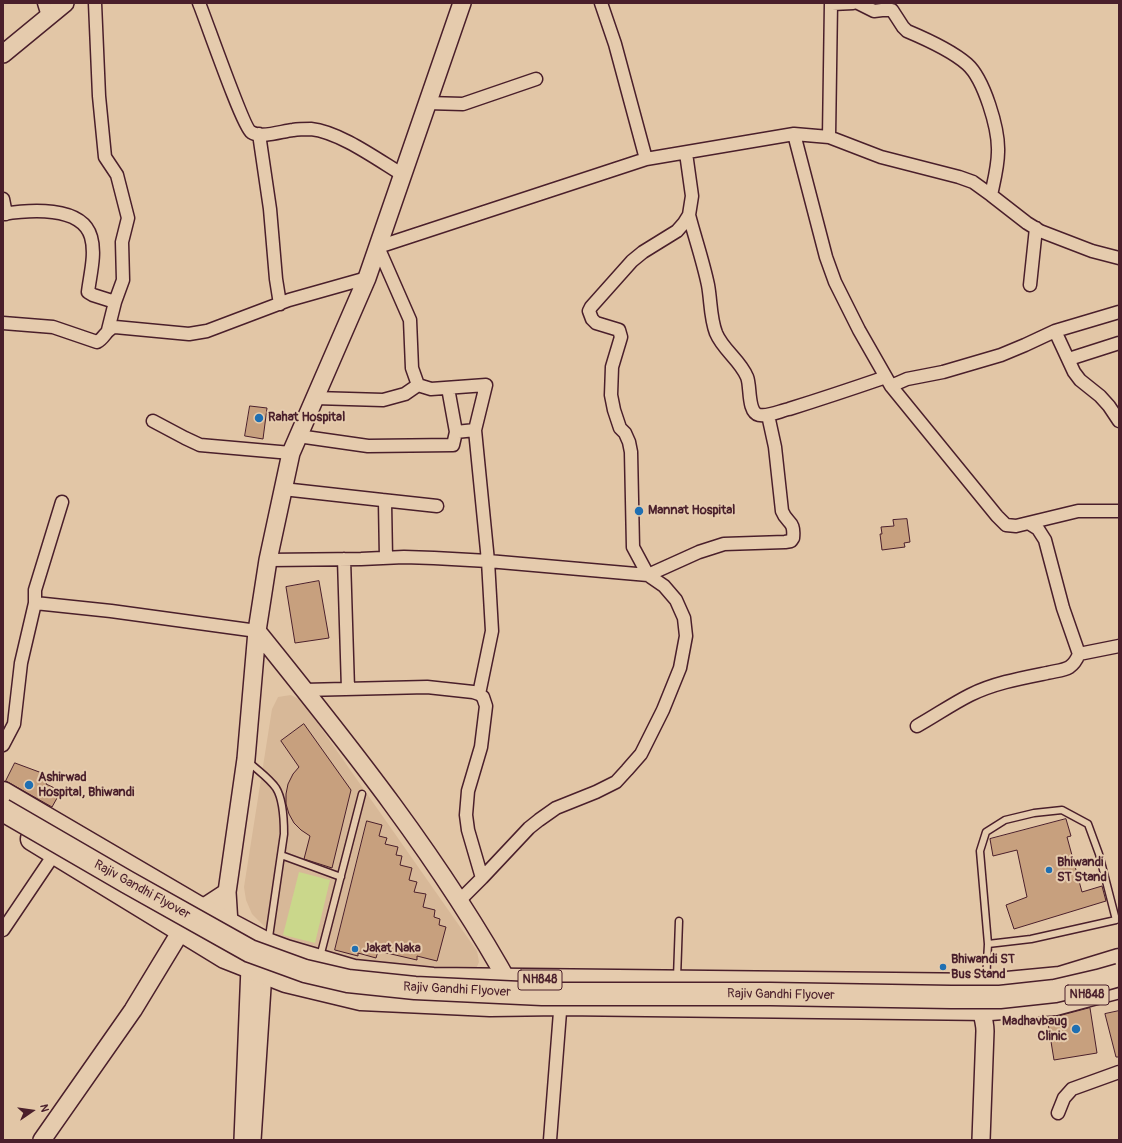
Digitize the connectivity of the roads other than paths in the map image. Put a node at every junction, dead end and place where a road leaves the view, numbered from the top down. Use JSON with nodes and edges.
{"nodes":[{"id":1,"x":65,"y":3,"type":"edge"},
{"id":2,"x":95,"y":3,"type":"edge"},
{"id":3,"x":199,"y":3,"type":"edge"},
{"id":4,"x":462,"y":3,"type":"edge"},
{"id":5,"x":601,"y":3,"type":"edge"},
{"id":6,"x":832,"y":3,"type":"edge"},
{"id":7,"x":853,"y":3,"type":"edge"},
{"id":8,"x":858,"y":3,"type":"edge"},
{"id":9,"x":46,"y":10,"type":"edge"},
{"id":10,"x":3,"y":54,"type":"edge"},
{"id":11,"x":536,"y":79,"type":"dead end"},
{"id":12,"x":427,"y":103,"type":"junction"},
{"id":13,"x":259,"y":134,"type":"junction"},
{"id":14,"x":794,"y":134,"type":"junction"},
{"id":15,"x":829,"y":136,"type":"junction"},
{"id":16,"x":686,"y":153,"type":"junction"},
{"id":17,"x":646,"y":159,"type":"junction"},
{"id":18,"x":403,"y":175,"type":"junction"},
{"id":19,"x":991,"y":195,"type":"junction"},
{"id":20,"x":3,"y":199,"type":"edge"},
{"id":21,"x":4,"y":214,"type":"edge"},
{"id":22,"x":689,"y":215,"type":"junction"},
{"id":23,"x":1036,"y":228,"type":"junction"},
{"id":24,"x":378,"y":247,"type":"junction"},
{"id":25,"x":1119,"y":258,"type":"edge"},
{"id":26,"x":367,"y":278,"type":"junction"},
{"id":27,"x":1030,"y":285,"type":"dead end"},
{"id":28,"x":115,"y":302,"type":"junction"},
{"id":29,"x":280,"y":304,"type":"junction"},
{"id":30,"x":1119,"y":312,"type":"edge"},
{"id":31,"x":3,"y":323,"type":"edge"},
{"id":32,"x":108,"y":330,"type":"junction"},
{"id":33,"x":1055,"y":331,"type":"junction"},
{"id":34,"x":1119,"y":343,"type":"edge"},
{"id":35,"x":1069,"y":359,"type":"junction"},
{"id":36,"x":889,"y":381,"type":"junction"},
{"id":37,"x":418,"y":385,"type":"junction"},
{"id":38,"x":448,"y":388,"type":"junction"},
{"id":39,"x":315,"y":398,"type":"junction"},
{"id":40,"x":768,"y":415,"type":"junction"},
{"id":41,"x":153,"y":421,"type":"dead end"},
{"id":42,"x":1119,"y":421,"type":"edge"},
{"id":43,"x":475,"y":430,"type":"junction"},
{"id":44,"x":456,"y":432,"type":"junction"},
{"id":45,"x":298,"y":436,"type":"junction"},
{"id":46,"x":291,"y":453,"type":"junction"},
{"id":47,"x":283,"y":488,"type":"junction"},
{"id":48,"x":382,"y":500,"type":"junction"},
{"id":49,"x":62,"y":502,"type":"dead end"},
{"id":50,"x":437,"y":506,"type":"dead end"},
{"id":51,"x":1119,"y":511,"type":"edge"},
{"id":52,"x":1030,"y":524,"type":"junction"},
{"id":53,"x":386,"y":558,"type":"junction"},
{"id":54,"x":344,"y":559,"type":"junction"},
{"id":55,"x":268,"y":560,"type":"junction"},
{"id":56,"x":488,"y":561,"type":"junction"},
{"id":57,"x":648,"y":574,"type":"junction"},
{"id":58,"x":35,"y":603,"type":"junction"},
{"id":59,"x":257,"y":631,"type":"junction"},
{"id":60,"x":1119,"y":646,"type":"edge"},
{"id":61,"x":1079,"y":654,"type":"junction"},
{"id":62,"x":348,"y":689,"type":"junction"},
{"id":63,"x":304,"y":690,"type":"junction"},
{"id":64,"x":479,"y":694,"type":"junction"},
{"id":65,"x":917,"y":726,"type":"dead end"},
{"id":66,"x":3,"y":745,"type":"edge"},
{"id":67,"x":246,"y":759,"type":"junction"},
{"id":68,"x":3,"y":793,"type":"edge"},
{"id":69,"x":362,"y":794,"type":"dead end"},
{"id":70,"x":3,"y":810,"type":"edge"},
{"id":71,"x":3,"y":822,"type":"edge"},
{"id":72,"x":68,"y":832,"type":"junction"},
{"id":73,"x":55,"y":853,"type":"junction"},
{"id":74,"x":281,"y":855,"type":"junction"},
{"id":75,"x":341,"y":876,"type":"junction"},
{"id":76,"x":482,"y":878,"type":"junction"},
{"id":77,"x":226,"y":892,"type":"junction"},
{"id":78,"x":460,"y":900,"type":"junction"},
{"id":79,"x":201,"y":909,"type":"junction"},
{"id":80,"x":7,"y":913,"type":"edge"},
{"id":81,"x":679,"y":921,"type":"dead end"},
{"id":82,"x":229,"y":924,"type":"junction"},
{"id":83,"x":3,"y":930,"type":"edge"},
{"id":84,"x":181,"y":931,"type":"junction"},
{"id":85,"x":267,"y":941,"type":"junction"},
{"id":86,"x":988,"y":944,"type":"junction"},
{"id":87,"x":211,"y":949,"type":"junction"},
{"id":88,"x":319,"y":960,"type":"junction"},
{"id":89,"x":1119,"y":960,"type":"edge"},
{"id":90,"x":257,"y":970,"type":"junction"},
{"id":91,"x":1119,"y":974,"type":"edge"},
{"id":92,"x":507,"y":980,"type":"junction"},
{"id":93,"x":563,"y":980,"type":"junction"},
{"id":94,"x":677,"y":981,"type":"junction"},
{"id":95,"x":986,"y":984,"type":"junction"},
{"id":96,"x":1119,"y":987,"type":"edge"},
{"id":97,"x":561,"y":1004,"type":"junction"},
{"id":98,"x":520,"y":1005,"type":"junction"},
{"id":99,"x":989,"y":1008,"type":"junction"},
{"id":100,"x":1119,"y":1072,"type":"edge"},
{"id":101,"x":1058,"y":1113,"type":"dead end"},
{"id":102,"x":42,"y":1140,"type":"edge"},
{"id":103,"x":243,"y":1140,"type":"edge"},
{"id":104,"x":252,"y":1140,"type":"edge"},
{"id":105,"x":550,"y":1140,"type":"edge"},
{"id":106,"x":981,"y":1140,"type":"edge"},
{"id":107,"x":991,"y":1140,"type":"edge"}],
"edges":[{"from":1,"to":9,"type":"street"},
{"from":2,"to":28,"type":"street"},
{"from":3,"to":13,"type":"street"},
{"from":4,"to":12,"type":"street"},
{"from":5,"to":17,"type":"street"},
{"from":6,"to":7,"type":"street"},
{"from":6,"to":15,"type":"street"},
{"from":8,"to":19,"type":"street"},
{"from":9,"to":10,"type":"street"},
{"from":11,"to":12,"type":"street"},
{"from":12,"to":18,"type":"street"},
{"from":13,"to":18,"type":"street"},
{"from":13,"to":29,"type":"street"},
{"from":14,"to":15,"type":"street"},
{"from":14,"to":16,"type":"street"},
{"from":14,"to":36,"type":"street"},
{"from":15,"to":19,"type":"street"},
{"from":16,"to":17,"type":"street"},
{"from":16,"to":22,"type":"street"},
{"from":17,"to":24,"type":"street"},
{"from":18,"to":24,"type":"street"},
{"from":19,"to":23,"type":"street"},
{"from":20,"to":21,"type":"street"},
{"from":21,"to":28,"type":"street"},
{"from":22,"to":40,"type":"street"},
{"from":22,"to":57,"type":"street"},
{"from":23,"to":25,"type":"street"},
{"from":23,"to":27,"type":"street"},
{"from":24,"to":26,"type":"street"},
{"from":24,"to":37,"type":"street"},
{"from":26,"to":29,"type":"street"},
{"from":26,"to":39,"type":"street"},
{"from":28,"to":32,"type":"street"},
{"from":29,"to":32,"type":"street"},
{"from":30,"to":33,"type":"street"},
{"from":31,"to":32,"type":"street"},
{"from":33,"to":35,"type":"street"},
{"from":33,"to":36,"type":"street"},
{"from":34,"to":35,"type":"street"},
{"from":35,"to":42,"type":"street"},
{"from":36,"to":40,"type":"street"},
{"from":36,"to":52,"type":"street"},
{"from":37,"to":38,"type":"street"},
{"from":37,"to":39,"type":"street"},
{"from":38,"to":43,"type":"street"},
{"from":38,"to":44,"type":"street"},
{"from":39,"to":45,"type":"street"},
{"from":40,"to":57,"type":"street"},
{"from":41,"to":46,"type":"street"},
{"from":43,"to":44,"type":"street"},
{"from":43,"to":56,"type":"street"},
{"from":44,"to":45,"type":"street"},
{"from":45,"to":46,"type":"street"},
{"from":46,"to":47,"type":"street"},
{"from":47,"to":48,"type":"street"},
{"from":47,"to":55,"type":"street"},
{"from":48,"to":50,"type":"street"},
{"from":48,"to":53,"type":"street"},
{"from":49,"to":58,"type":"street"},
{"from":51,"to":52,"type":"street"},
{"from":52,"to":61,"type":"street"},
{"from":53,"to":54,"type":"street"},
{"from":53,"to":56,"type":"street"},
{"from":54,"to":55,"type":"street"},
{"from":54,"to":62,"type":"street"},
{"from":55,"to":59,"type":"street"},
{"from":56,"to":57,"type":"street"},
{"from":56,"to":64,"type":"street"},
{"from":57,"to":76,"type":"street"},
{"from":58,"to":59,"type":"street"},
{"from":58,"to":66,"type":"street"},
{"from":59,"to":63,"type":"street"},
{"from":59,"to":67,"type":"street"},
{"from":60,"to":61,"type":"street"},
{"from":61,"to":65,"type":"street"},
{"from":62,"to":63,"type":"street"},
{"from":62,"to":64,"type":"street"},
{"from":63,"to":78,"type":"street"},
{"from":64,"to":76,"type":"street"},
{"from":67,"to":74,"type":"lane"},
{"from":67,"to":77,"type":"street"},
{"from":68,"to":72,"type":"highway","number":"NH848"},
{"from":69,"to":75,"type":"lane"},
{"from":70,"to":91,"type":"highway","name":"Rajiv Gandhi Flyover","bridge":true},
{"from":71,"to":73,"type":"highway","number":"NH848"},
{"from":72,"to":73,"type":"street"},
{"from":72,"to":79,"type":"highway","number":"NH848"},
{"from":73,"to":80,"type":"street"},
{"from":73,"to":84,"type":"highway","number":"NH848"},
{"from":74,"to":75,"type":"lane"},
{"from":74,"to":85,"type":"lane"},
{"from":75,"to":88,"type":"lane"},
{"from":76,"to":78,"type":"street"},
{"from":77,"to":79,"type":"street"},
{"from":77,"to":82,"type":"street"},
{"from":78,"to":92,"type":"street"},
{"from":79,"to":82,"type":"highway","number":"NH848"},
{"from":79,"to":84,"type":"street"},
{"from":80,"to":83,"type":"street"},
{"from":81,"to":94,"type":"lane"},
{"from":82,"to":85,"type":"highway","number":"NH848"},
{"from":82,"to":87,"type":"street"},
{"from":84,"to":87,"type":"highway","number":"NH848"},
{"from":84,"to":102,"type":"street"},
{"from":85,"to":88,"type":"highway","number":"NH848"},
{"from":85,"to":90,"type":"street"},
{"from":86,"to":86,"type":"lane"},
{"from":86,"to":95,"type":"lane"},
{"from":87,"to":90,"type":"highway","number":"NH848"},
{"from":88,"to":92,"type":"highway","number":"NH848"},
{"from":89,"to":95,"type":"highway","number":"NH848"},
{"from":90,"to":98,"type":"highway","number":"NH848"},
{"from":90,"to":103,"type":"street"},
{"from":90,"to":104,"type":"street"},
{"from":92,"to":93,"type":"highway","number":"NH848"},
{"from":92,"to":98,"type":"street"},
{"from":93,"to":94,"type":"highway","number":"NH848"},
{"from":93,"to":97,"type":"street"},
{"from":94,"to":95,"type":"highway","number":"NH848"},
{"from":95,"to":99,"type":"street"},
{"from":96,"to":99,"type":"highway","number":"NH848"},
{"from":97,"to":98,"type":"highway","number":"NH848"},
{"from":97,"to":99,"type":"highway","number":"NH848"},
{"from":97,"to":105,"type":"street"},
{"from":99,"to":106,"type":"street"},
{"from":99,"to":107,"type":"street"},
{"from":100,"to":101,"type":"street"}]}
